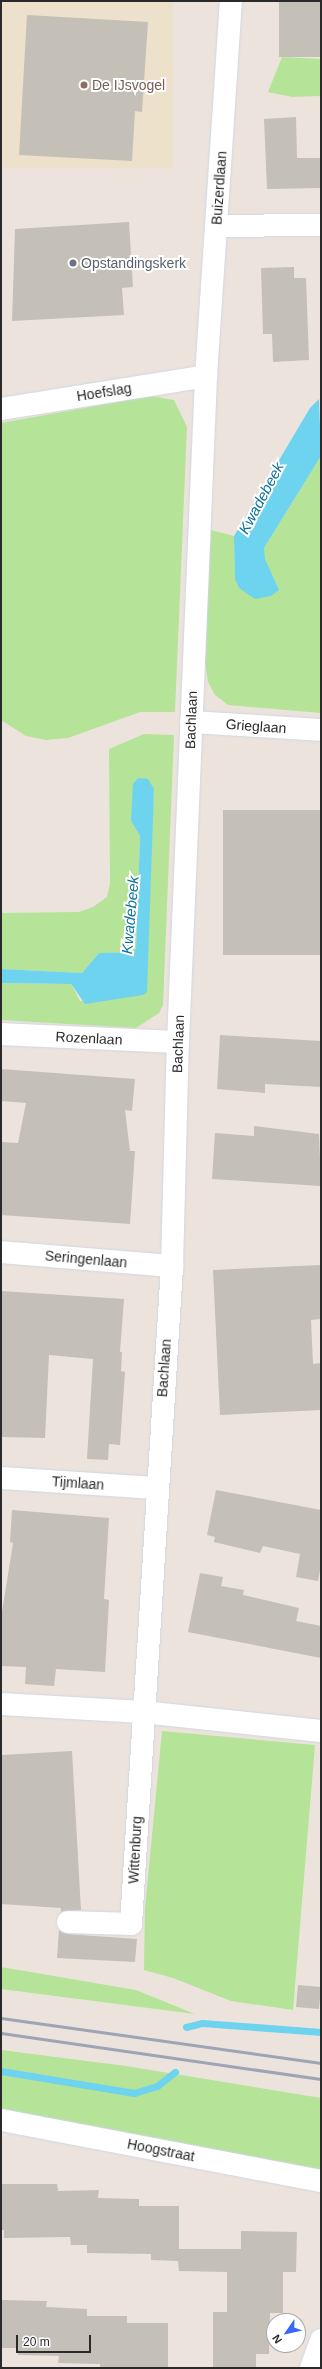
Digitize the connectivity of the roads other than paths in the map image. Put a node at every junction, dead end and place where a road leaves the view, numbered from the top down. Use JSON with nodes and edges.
{"nodes":[{"id":1,"x":231,"y":1,"type":"edge"},
{"id":2,"x":321,"y":225,"type":"edge"},
{"id":3,"x":216,"y":226,"type":"junction"},
{"id":4,"x":206,"y":376,"type":"junction"},
{"id":5,"x":1,"y":409,"type":"edge"},
{"id":6,"x":191,"y":722,"type":"junction"},
{"id":7,"x":321,"y":730,"type":"edge"},
{"id":8,"x":1,"y":1034,"type":"edge"},
{"id":9,"x":178,"y":1042,"type":"junction"},
{"id":10,"x":1,"y":1252,"type":"edge"},
{"id":11,"x":172,"y":1266,"type":"junction"},
{"id":12,"x":1,"y":1478,"type":"edge"},
{"id":13,"x":156,"y":1488,"type":"junction"},
{"id":14,"x":1,"y":1704,"type":"edge"},
{"id":15,"x":143,"y":1712,"type":"junction"},
{"id":16,"x":321,"y":1732,"type":"edge"},
{"id":17,"x":68,"y":1922,"type":"dead end"},
{"id":18,"x":1,"y":2120,"type":"edge"},
{"id":19,"x":321,"y":2181,"type":"edge"},
{"id":20,"x":321,"y":2340,"type":"edge"},
{"id":21,"x":312,"y":2368,"type":"edge"}],
"edges":[{"from":1,"to":3,"type":"street","name":"Buizerdlaan"},
{"from":2,"to":3,"type":"street"},
{"from":3,"to":4,"type":"street","name":"Buizerdlaan"},
{"from":4,"to":5,"type":"street","name":"Hoefslag"},
{"from":4,"to":6,"type":"street","name":"Bachlaan"},
{"from":6,"to":7,"type":"street","name":"Grieglaan"},
{"from":6,"to":9,"type":"street","name":"Bachlaan"},
{"from":8,"to":9,"type":"street","name":"Rozenlaan"},
{"from":9,"to":11,"type":"street","name":"Bachlaan"},
{"from":10,"to":11,"type":"street","name":"Seringenlaan"},
{"from":11,"to":13,"type":"street","name":"Bachlaan"},
{"from":12,"to":13,"type":"street","name":"Tijmlaan"},
{"from":13,"to":15,"type":"street","name":"Bachlaan"},
{"from":14,"to":15,"type":"street"},
{"from":15,"to":16,"type":"street"},
{"from":15,"to":17,"type":"street","name":"Wittenburg"},
{"from":18,"to":19,"type":"street","name":"Hoogstraat"},
{"from":20,"to":21,"type":"street"}]}
